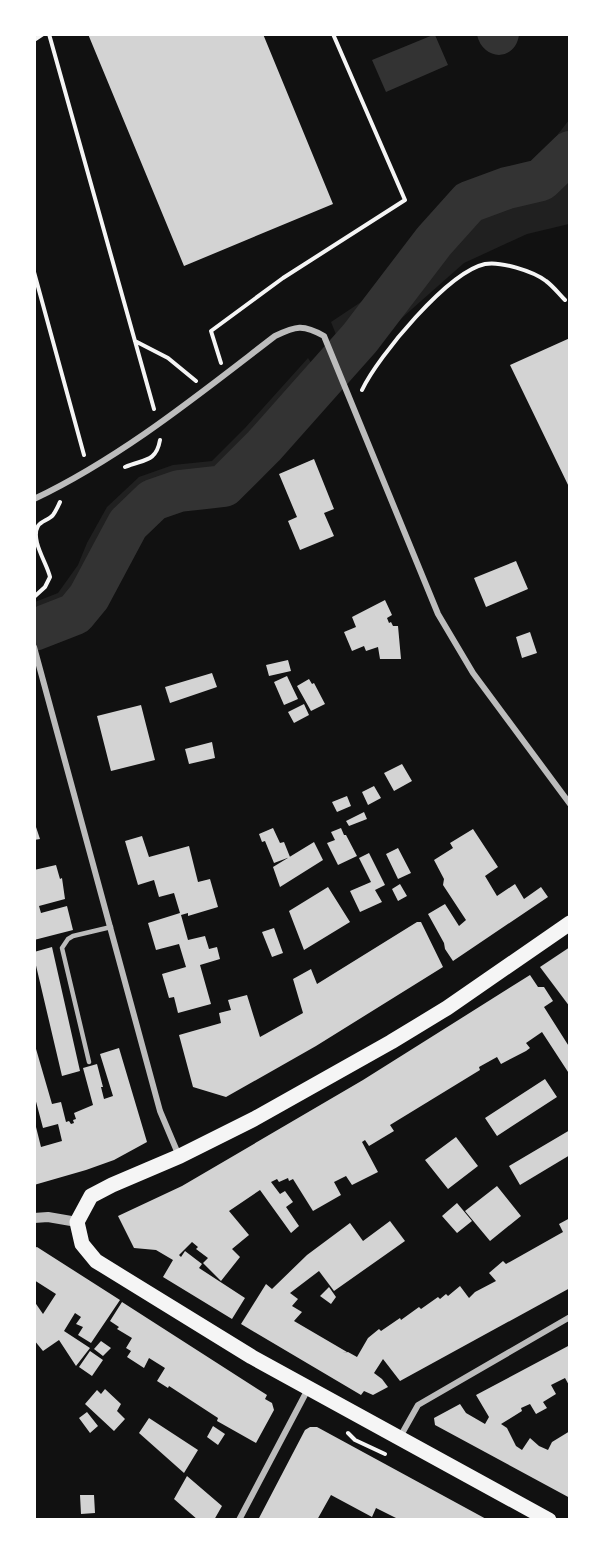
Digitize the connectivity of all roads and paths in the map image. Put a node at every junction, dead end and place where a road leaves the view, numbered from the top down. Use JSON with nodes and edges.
{"nodes":[{"id":1,"x":43,"y":34,"type":"edge"},
{"id":2,"x":49,"y":34,"type":"edge"},
{"id":3,"x":333,"y":34,"type":"edge"},
{"id":4,"x":34,"y":40,"type":"edge"},
{"id":5,"x":34,"y":272,"type":"edge"},
{"id":6,"x":565,"y":300,"type":"dead end"},
{"id":7,"x":134,"y":341,"type":"junction"},
{"id":8,"x":224,"y":375,"type":"junction"},
{"id":9,"x":205,"y":389,"type":"junction"},
{"id":10,"x":354,"y":407,"type":"junction"},
{"id":11,"x":159,"y":425,"type":"junction"},
{"id":12,"x":88,"y":470,"type":"junction"},
{"id":13,"x":34,"y":499,"type":"edge"},
{"id":14,"x":34,"y":524,"type":"edge"},
{"id":15,"x":34,"y":597,"type":"edge"},
{"id":16,"x":34,"y":647,"type":"edge"},
{"id":17,"x":570,"y":804,"type":"edge"},
{"id":18,"x":570,"y":923,"type":"edge"},
{"id":19,"x":111,"y":927,"type":"junction"},
{"id":20,"x":89,"y":1062,"type":"dead end"},
{"id":21,"x":180,"y":1156,"type":"junction"},
{"id":22,"x":34,"y":1218,"type":"edge"},
{"id":23,"x":77,"y":1222,"type":"junction"},
{"id":24,"x":570,"y":1317,"type":"edge"},
{"id":25,"x":308,"y":1389,"type":"junction"},
{"id":26,"x":399,"y":1438,"type":"junction"},
{"id":27,"x":239,"y":1520,"type":"edge"},
{"id":28,"x":549,"y":1520,"type":"edge"}],
"edges":[{"from":1,"to":4,"type":"path"},
{"from":2,"to":7,"type":"path"},
{"from":3,"to":8,"type":"path"},
{"from":5,"to":12,"type":"path"},
{"from":6,"to":10,"type":"path"},
{"from":7,"to":9,"type":"path"},
{"from":7,"to":11,"type":"path"},
{"from":8,"to":9,"type":"street"},
{"from":8,"to":10,"type":"street"},
{"from":9,"to":11,"type":"street"},
{"from":10,"to":17,"type":"street"},
{"from":11,"to":12,"type":"street"},
{"from":12,"to":13,"type":"street"},
{"from":14,"to":15,"type":"path"},
{"from":16,"to":19,"type":"street"},
{"from":18,"to":21,"type":"main road"},
{"from":19,"to":20,"type":"lane"},
{"from":19,"to":21,"type":"street"},
{"from":21,"to":23,"type":"main road"},
{"from":22,"to":23,"type":"street"},
{"from":23,"to":25,"type":"main road"},
{"from":24,"to":26,"type":"street"},
{"from":25,"to":26,"type":"main road"},
{"from":25,"to":27,"type":"street"},
{"from":26,"to":28,"type":"main road"}]}
